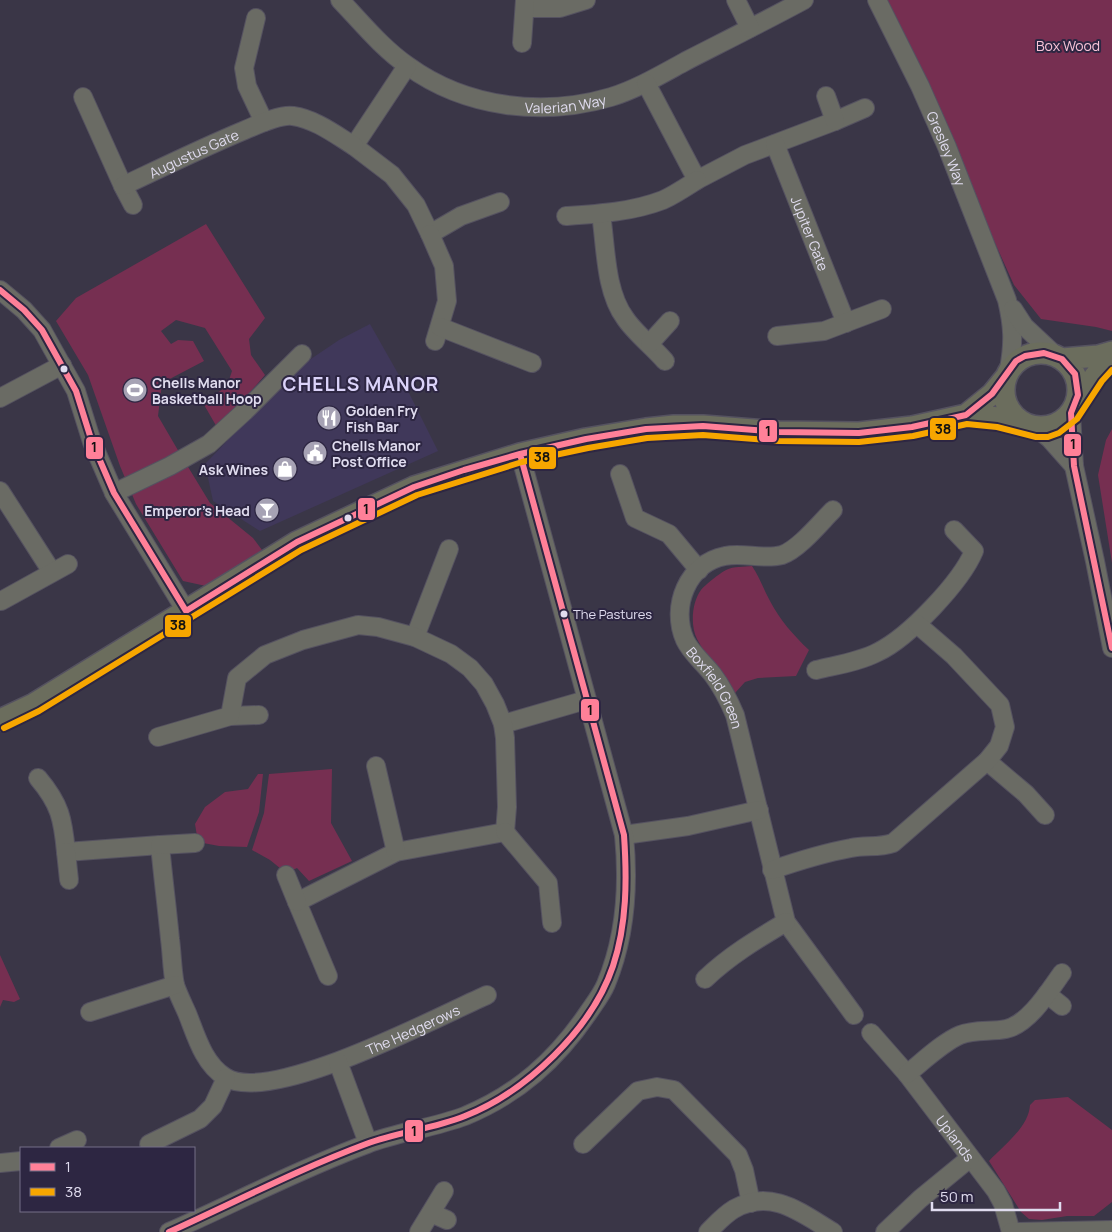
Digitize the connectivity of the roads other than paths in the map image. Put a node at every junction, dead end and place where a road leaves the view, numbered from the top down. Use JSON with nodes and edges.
{"nodes":[{"id":1,"x":340,"y":0,"type":"edge"},
{"id":2,"x":586,"y":0,"type":"edge"},
{"id":3,"x":736,"y":0,"type":"edge"},
{"id":4,"x":804,"y":0,"type":"edge"},
{"id":5,"x":877,"y":0,"type":"edge"},
{"id":6,"x":525,"y":4,"type":"edge"},
{"id":7,"x":256,"y":18,"type":"dead end"},
{"id":8,"x":750,"y":28,"type":"junction"},
{"id":9,"x":522,"y":44,"type":"dead end"},
{"id":10,"x":407,"y":66,"type":"junction"},
{"id":11,"x":646,"y":82,"type":"junction"},
{"id":12,"x":826,"y":96,"type":"dead end"},
{"id":13,"x":83,"y":97,"type":"dead end"},
{"id":14,"x":865,"y":108,"type":"dead end"},
{"id":15,"x":835,"y":121,"type":"junction"},
{"id":16,"x":264,"y":122,"type":"junction"},
{"id":17,"x":775,"y":144,"type":"junction"},
{"id":18,"x":354,"y":146,"type":"junction"},
{"id":19,"x":697,"y":180,"type":"junction"},
{"id":20,"x":123,"y":186,"type":"junction"},
{"id":21,"x":500,"y":202,"type":"dead end"},
{"id":22,"x":133,"y":205,"type":"dead end"},
{"id":23,"x":601,"y":214,"type":"junction"},
{"id":24,"x":566,"y":216,"type":"dead end"},
{"id":25,"x":430,"y":234,"type":"junction"},
{"id":26,"x":0,"y":290,"type":"edge"},
{"id":27,"x":1007,"y":300,"type":"junction"},
{"id":28,"x":882,"y":309,"type":"dead end"},
{"id":29,"x":670,"y":321,"type":"dead end"},
{"id":30,"x":846,"y":323,"type":"junction"},
{"id":31,"x":777,"y":336,"type":"dead end"},
{"id":32,"x":650,"y":343,"type":"junction"},
{"id":33,"x":1112,"y":352,"type":"edge"},
{"id":34,"x":302,"y":354,"type":"dead end"},
{"id":35,"x":1112,"y":356,"type":"edge"},
{"id":36,"x":1058,"y":357,"type":"junction"},
{"id":37,"x":664,"y":361,"type":"dead end"},
{"id":38,"x":532,"y":363,"type":"dead end"},
{"id":39,"x":62,"y":365,"type":"junction"},
{"id":40,"x":1007,"y":374,"type":"junction"},
{"id":41,"x":0,"y":398,"type":"edge"},
{"id":42,"x":1073,"y":409,"type":"junction"},
{"id":43,"x":966,"y":415,"type":"junction"},
{"id":44,"x":1030,"y":426,"type":"junction"},
{"id":45,"x":520,"y":454,"type":"junction"},
{"id":46,"x":1074,"y":466,"type":"junction"},
{"id":47,"x":620,"y":474,"type":"dead end"},
{"id":48,"x":0,"y":491,"type":"edge"},
{"id":49,"x":114,"y":493,"type":"junction"},
{"id":50,"x":833,"y":510,"type":"dead end"},
{"id":51,"x":954,"y":530,"type":"dead end"},
{"id":52,"x":449,"y":549,"type":"dead end"},
{"id":53,"x":68,"y":564,"type":"dead end"},
{"id":54,"x":698,"y":570,"type":"junction"},
{"id":55,"x":52,"y":572,"type":"junction"},
{"id":56,"x":1,"y":601,"type":"edge"},
{"id":57,"x":186,"y":611,"type":"junction"},
{"id":58,"x":917,"y":624,"type":"junction"},
{"id":59,"x":415,"y":637,"type":"junction"},
{"id":60,"x":1112,"y":648,"type":"edge"},
{"id":61,"x":816,"y":670,"type":"dead end"},
{"id":62,"x":586,"y":700,"type":"junction"},
{"id":63,"x":259,"y":715,"type":"dead end"},
{"id":64,"x":230,"y":716,"type":"junction"},
{"id":65,"x":0,"y":720,"type":"edge"},
{"id":66,"x":503,"y":724,"type":"junction"},
{"id":67,"x":158,"y":737,"type":"dead end"},
{"id":68,"x":987,"y":761,"type":"junction"},
{"id":69,"x":376,"y":766,"type":"dead end"},
{"id":70,"x":38,"y":778,"type":"dead end"},
{"id":71,"x":759,"y":810,"type":"junction"},
{"id":72,"x":1045,"y":815,"type":"dead end"},
{"id":73,"x":505,"y":832,"type":"junction"},
{"id":74,"x":624,"y":835,"type":"junction"},
{"id":75,"x":195,"y":842,"type":"dead end"},
{"id":76,"x":160,"y":845,"type":"junction"},
{"id":77,"x":66,"y":852,"type":"junction"},
{"id":78,"x":396,"y":852,"type":"junction"},
{"id":79,"x":772,"y":870,"type":"junction"},
{"id":80,"x":286,"y":875,"type":"dead end"},
{"id":81,"x":69,"y":880,"type":"dead end"},
{"id":82,"x":297,"y":902,"type":"junction"},
{"id":83,"x":786,"y":922,"type":"junction"},
{"id":84,"x":552,"y":924,"type":"dead end"},
{"id":85,"x":1062,"y":972,"type":"dead end"},
{"id":86,"x":328,"y":976,"type":"dead end"},
{"id":87,"x":705,"y":979,"type":"dead end"},
{"id":88,"x":175,"y":985,"type":"junction"},
{"id":89,"x":1047,"y":994,"type":"junction"},
{"id":90,"x":487,"y":995,"type":"dead end"},
{"id":91,"x":1062,"y":1006,"type":"dead end"},
{"id":92,"x":90,"y":1012,"type":"dead end"},
{"id":93,"x":854,"y":1015,"type":"dead end"},
{"id":94,"x":871,"y":1034,"type":"dead end"},
{"id":95,"x":338,"y":1062,"type":"junction"},
{"id":96,"x":906,"y":1074,"type":"junction"},
{"id":97,"x":226,"y":1078,"type":"junction"},
{"id":98,"x":77,"y":1140,"type":"dead end"},
{"id":99,"x":149,"y":1144,"type":"dead end"},
{"id":100,"x":368,"y":1144,"type":"junction"},
{"id":101,"x":583,"y":1144,"type":"dead end"},
{"id":102,"x":62,"y":1147,"type":"edge"},
{"id":103,"x":970,"y":1158,"type":"junction"},
{"id":104,"x":20,"y":1160,"type":"edge"},
{"id":105,"x":0,"y":1163,"type":"edge"},
{"id":106,"x":444,"y":1191,"type":"dead end"},
{"id":107,"x":751,"y":1203,"type":"junction"},
{"id":108,"x":199,"y":1226,"type":"edge"},
{"id":109,"x":1112,"y":1230,"type":"edge"},
{"id":110,"x":169,"y":1232,"type":"edge"},
{"id":111,"x":419,"y":1232,"type":"edge"},
{"id":112,"x":708,"y":1232,"type":"edge"},
{"id":113,"x":833,"y":1232,"type":"edge"},
{"id":114,"x":885,"y":1232,"type":"edge"},
{"id":115,"x":1011,"y":1232,"type":"edge"}],
"edges":[{"from":1,"to":10,"type":"street","name":"Valerian Way"},
{"from":2,"to":6,"type":"street"},
{"from":3,"to":8,"type":"street"},
{"from":4,"to":8,"type":"street","name":"Valerian Way"},
{"from":5,"to":27,"type":"street","name":"Gresley Way"},
{"from":6,"to":9,"type":"street"},
{"from":7,"to":16,"type":"street"},
{"from":8,"to":11,"type":"street","name":"Valerian Way"},
{"from":10,"to":11,"type":"street","name":"Valerian Way"},
{"from":10,"to":18,"type":"street"},
{"from":11,"to":19,"type":"street"},
{"from":12,"to":15,"type":"street"},
{"from":13,"to":20,"type":"street"},
{"from":14,"to":15,"type":"street"},
{"from":15,"to":17,"type":"street"},
{"from":16,"to":18,"type":"street","name":"Augustus Gate"},
{"from":16,"to":20,"type":"street","name":"Augustus Gate"},
{"from":17,"to":19,"type":"street"},
{"from":17,"to":30,"type":"street","name":"Jupiter Gate"},
{"from":18,"to":25,"type":"street","name":"Augustus Gate"},
{"from":19,"to":23,"type":"street"},
{"from":20,"to":22,"type":"street"},
{"from":21,"to":25,"type":"street"},
{"from":23,"to":24,"type":"street"},
{"from":23,"to":32,"type":"street"},
{"from":25,"to":38,"type":"street","name":"Augustus Gate"},
{"from":26,"to":39,"type":"street"},
{"from":27,"to":36,"type":"street","name":"Gresley Way"},
{"from":27,"to":40,"type":"street","name":"Gresley Way"},
{"from":28,"to":30,"type":"street"},
{"from":29,"to":32,"type":"street"},
{"from":30,"to":31,"type":"street"},
{"from":32,"to":37,"type":"street"},
{"from":33,"to":36,"type":"main road"},
{"from":34,"to":49,"type":"street"},
{"from":35,"to":42,"type":"main road"},
{"from":36,"to":40,"type":"main road"},
{"from":36,"to":42,"type":"main road"},
{"from":39,"to":41,"type":"street"},
{"from":39,"to":49,"type":"street"},
{"from":40,"to":43,"type":"main road"},
{"from":40,"to":44,"type":"main road"},
{"from":42,"to":44,"type":"main road"},
{"from":42,"to":46,"type":"street"},
{"from":43,"to":44,"type":"main road"},
{"from":43,"to":45,"type":"main road"},
{"from":44,"to":46,"type":"street"},
{"from":45,"to":57,"type":"main road"},
{"from":45,"to":62,"type":"street"},
{"from":46,"to":60,"type":"street"},
{"from":47,"to":54,"type":"street"},
{"from":48,"to":55,"type":"street"},
{"from":49,"to":57,"type":"street"},
{"from":50,"to":54,"type":"street","name":"Boxfield Green"},
{"from":51,"to":58,"type":"street"},
{"from":52,"to":59,"type":"street"},
{"from":53,"to":55,"type":"street"},
{"from":54,"to":71,"type":"street","name":"Boxfield Green"},
{"from":55,"to":56,"type":"street"},
{"from":57,"to":65,"type":"main road"},
{"from":58,"to":61,"type":"street"},
{"from":58,"to":68,"type":"street"},
{"from":59,"to":64,"type":"street"},
{"from":59,"to":66,"type":"street"},
{"from":62,"to":66,"type":"street"},
{"from":62,"to":74,"type":"street"},
{"from":63,"to":64,"type":"street"},
{"from":64,"to":67,"type":"street"},
{"from":66,"to":73,"type":"street"},
{"from":68,"to":72,"type":"street"},
{"from":68,"to":79,"type":"street"},
{"from":69,"to":78,"type":"street"},
{"from":70,"to":77,"type":"street"},
{"from":71,"to":74,"type":"street"},
{"from":71,"to":79,"type":"street","name":"Boxfield Green"},
{"from":73,"to":78,"type":"street"},
{"from":73,"to":84,"type":"street"},
{"from":74,"to":100,"type":"street"},
{"from":75,"to":76,"type":"street"},
{"from":76,"to":77,"type":"street"},
{"from":76,"to":88,"type":"street"},
{"from":77,"to":81,"type":"street"},
{"from":78,"to":82,"type":"street"},
{"from":79,"to":83,"type":"street","name":"Boxfield Green"},
{"from":80,"to":82,"type":"street"},
{"from":82,"to":86,"type":"street"},
{"from":83,"to":87,"type":"street"},
{"from":83,"to":93,"type":"street","name":"Boxfield Green"},
{"from":85,"to":89,"type":"street"},
{"from":88,"to":92,"type":"street"},
{"from":88,"to":97,"type":"street"},
{"from":89,"to":91,"type":"street"},
{"from":89,"to":96,"type":"street"},
{"from":90,"to":95,"type":"street","name":"The Hedgerows"},
{"from":94,"to":96,"type":"street","name":"Uplands"},
{"from":95,"to":97,"type":"street","name":"The Hedgerows"},
{"from":95,"to":100,"type":"street"},
{"from":96,"to":103,"type":"street","name":"Uplands"},
{"from":97,"to":99,"type":"street"},
{"from":98,"to":102,"type":"street"},
{"from":100,"to":108,"type":"street"},
{"from":101,"to":107,"type":"street"},
{"from":103,"to":114,"type":"street"},
{"from":103,"to":115,"type":"street","name":"Uplands"},
{"from":104,"to":105,"type":"street"},
{"from":106,"to":111,"type":"street"},
{"from":107,"to":112,"type":"street"},
{"from":107,"to":113,"type":"street"},
{"from":108,"to":110,"type":"street"},
{"from":109,"to":115,"type":"street","name":"Uplands"}]}
